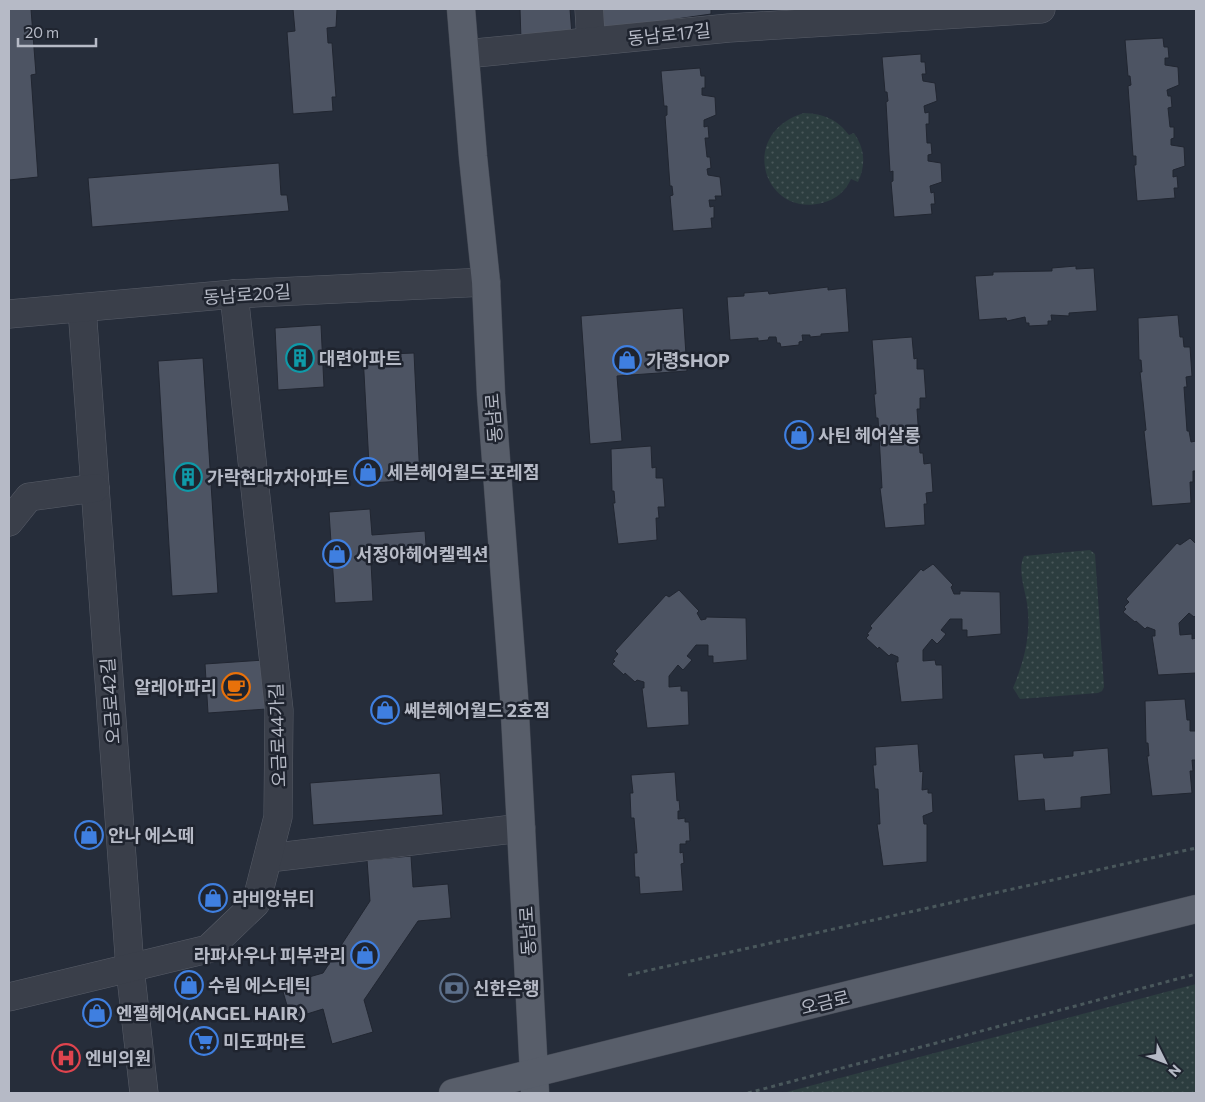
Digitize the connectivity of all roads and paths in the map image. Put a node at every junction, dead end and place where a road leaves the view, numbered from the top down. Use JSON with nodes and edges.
{"nodes":[{"id":1,"x":461,"y":9,"type":"edge"},
{"id":2,"x":589,"y":9,"type":"edge"},
{"id":3,"x":1040,"y":9,"type":"edge"},
{"id":4,"x":728,"y":18,"type":"edge"},
{"id":5,"x":591,"y":41,"type":"junction"},
{"id":6,"x":465,"y":54,"type":"junction"},
{"id":7,"x":486,"y":282,"type":"junction"},
{"id":8,"x":234,"y":294,"type":"junction"},
{"id":9,"x":82,"y":308,"type":"junction"},
{"id":10,"x":9,"y":314,"type":"edge"},
{"id":11,"x":94,"y":488,"type":"junction"},
{"id":12,"x":9,"y":522,"type":"edge"},
{"id":13,"x":521,"y":828,"type":"junction"},
{"id":14,"x":1196,"y":848,"type":"edge"},
{"id":15,"x":269,"y":858,"type":"junction"},
{"id":16,"x":1196,"y":909,"type":"edge"},
{"id":17,"x":130,"y":968,"type":"junction"},
{"id":18,"x":1196,"y":974,"type":"edge"},
{"id":19,"x":628,"y":975,"type":"dead end"},
{"id":20,"x":9,"y":997,"type":"edge"},
{"id":21,"x":534,"y":1082,"type":"edge"},
{"id":22,"x":144,"y":1093,"type":"edge"},
{"id":23,"x":453,"y":1093,"type":"edge"},
{"id":24,"x":748,"y":1093,"type":"edge"}],
"edges":[{"from":1,"to":6,"type":"main road","name":"동남로"},
{"from":2,"to":5,"type":"street"},
{"from":3,"to":4,"type":"street","name":"동남로17길"},
{"from":4,"to":5,"type":"street","name":"동남로17길"},
{"from":5,"to":6,"type":"street","name":"동남로17길"},
{"from":6,"to":7,"type":"main road","name":"동남로"},
{"from":7,"to":8,"type":"street","name":"동남로20길"},
{"from":7,"to":13,"type":"main road","name":"동남로"},
{"from":8,"to":9,"type":"street","name":"동남로20길"},
{"from":8,"to":15,"type":"street","name":"오금로44가길"},
{"from":9,"to":10,"type":"street","name":"동남로20길"},
{"from":9,"to":11,"type":"street","name":"오금로42길"},
{"from":11,"to":12,"type":"street"},
{"from":11,"to":17,"type":"street","name":"오금로42길"},
{"from":13,"to":15,"type":"street"},
{"from":13,"to":21,"type":"main road","name":"동남로"},
{"from":14,"to":19,"type":"path"},
{"from":15,"to":17,"type":"street","name":"오금로44가길"},
{"from":16,"to":21,"type":"main road","name":"오금로"},
{"from":17,"to":20,"type":"street","name":"오금로44가길"},
{"from":17,"to":22,"type":"street","name":"오금로42길"},
{"from":18,"to":24,"type":"path"},
{"from":21,"to":23,"type":"main road","name":"오금로"}]}
